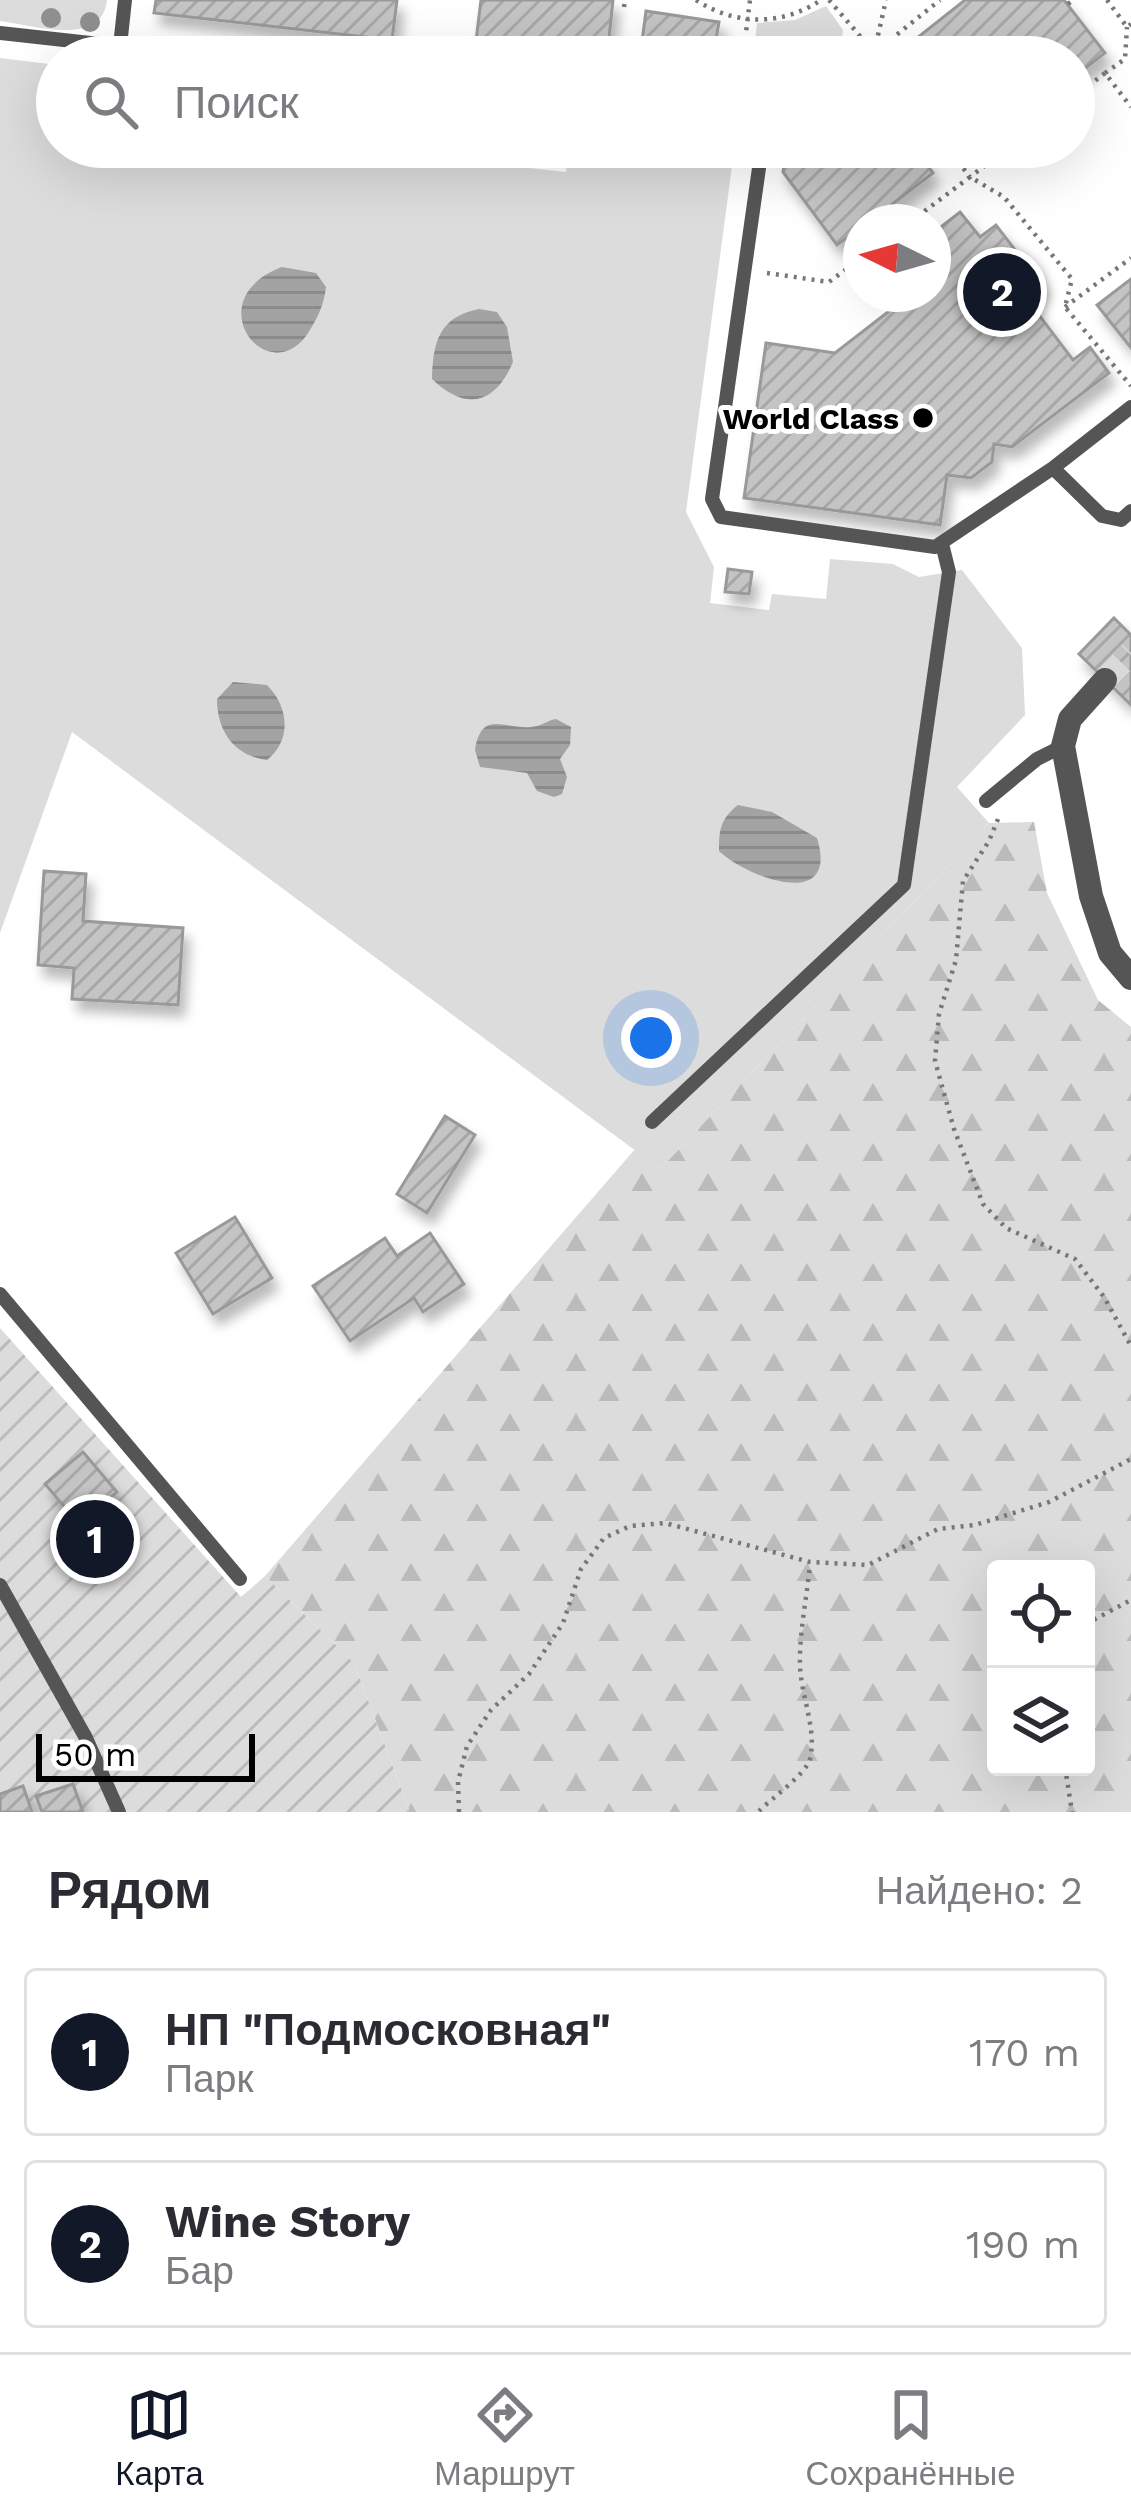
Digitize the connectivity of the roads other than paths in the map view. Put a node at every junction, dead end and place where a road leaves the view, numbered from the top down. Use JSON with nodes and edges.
{"nodes":[{"id":1,"x":125,"y":0,"type":"edge"},
{"id":2,"x":0,"y":33,"type":"edge"},
{"id":3,"x":121,"y":36,"type":"edge"},
{"id":4,"x":36,"y":37,"type":"edge"},
{"id":5,"x":759,"y":168,"type":"edge"},
{"id":6,"x":1131,"y":407,"type":"edge"},
{"id":7,"x":1053,"y":468,"type":"junction"},
{"id":8,"x":1131,"y":511,"type":"edge"},
{"id":9,"x":942,"y":544,"type":"junction"},
{"id":10,"x":1106,"y":680,"type":"tunnel mouth"},
{"id":11,"x":1063,"y":746,"type":"junction"},
{"id":12,"x":986,"y":801,"type":"road end"},
{"id":13,"x":1131,"y":978,"type":"edge"},
{"id":14,"x":652,"y":1122,"type":"dead end"},
{"id":15,"x":0,"y":1294,"type":"edge"},
{"id":16,"x":240,"y":1579,"type":"dead end"},
{"id":17,"x":0,"y":1585,"type":"edge"},
{"id":18,"x":119,"y":1812,"type":"edge"}],
"edges":[{"from":1,"to":3,"type":"lane"},
{"from":2,"to":4,"type":"lane"},
{"from":5,"to":9,"type":"lane"},
{"from":6,"to":7,"type":"lane"},
{"from":7,"to":8,"type":"lane"},
{"from":7,"to":9,"type":"lane"},
{"from":9,"to":14,"type":"lane"},
{"from":10,"to":11,"type":"street"},
{"from":11,"to":12,"type":"lane"},
{"from":11,"to":13,"type":"street"},
{"from":15,"to":16,"type":"lane"},
{"from":17,"to":18,"type":"lane"}]}
